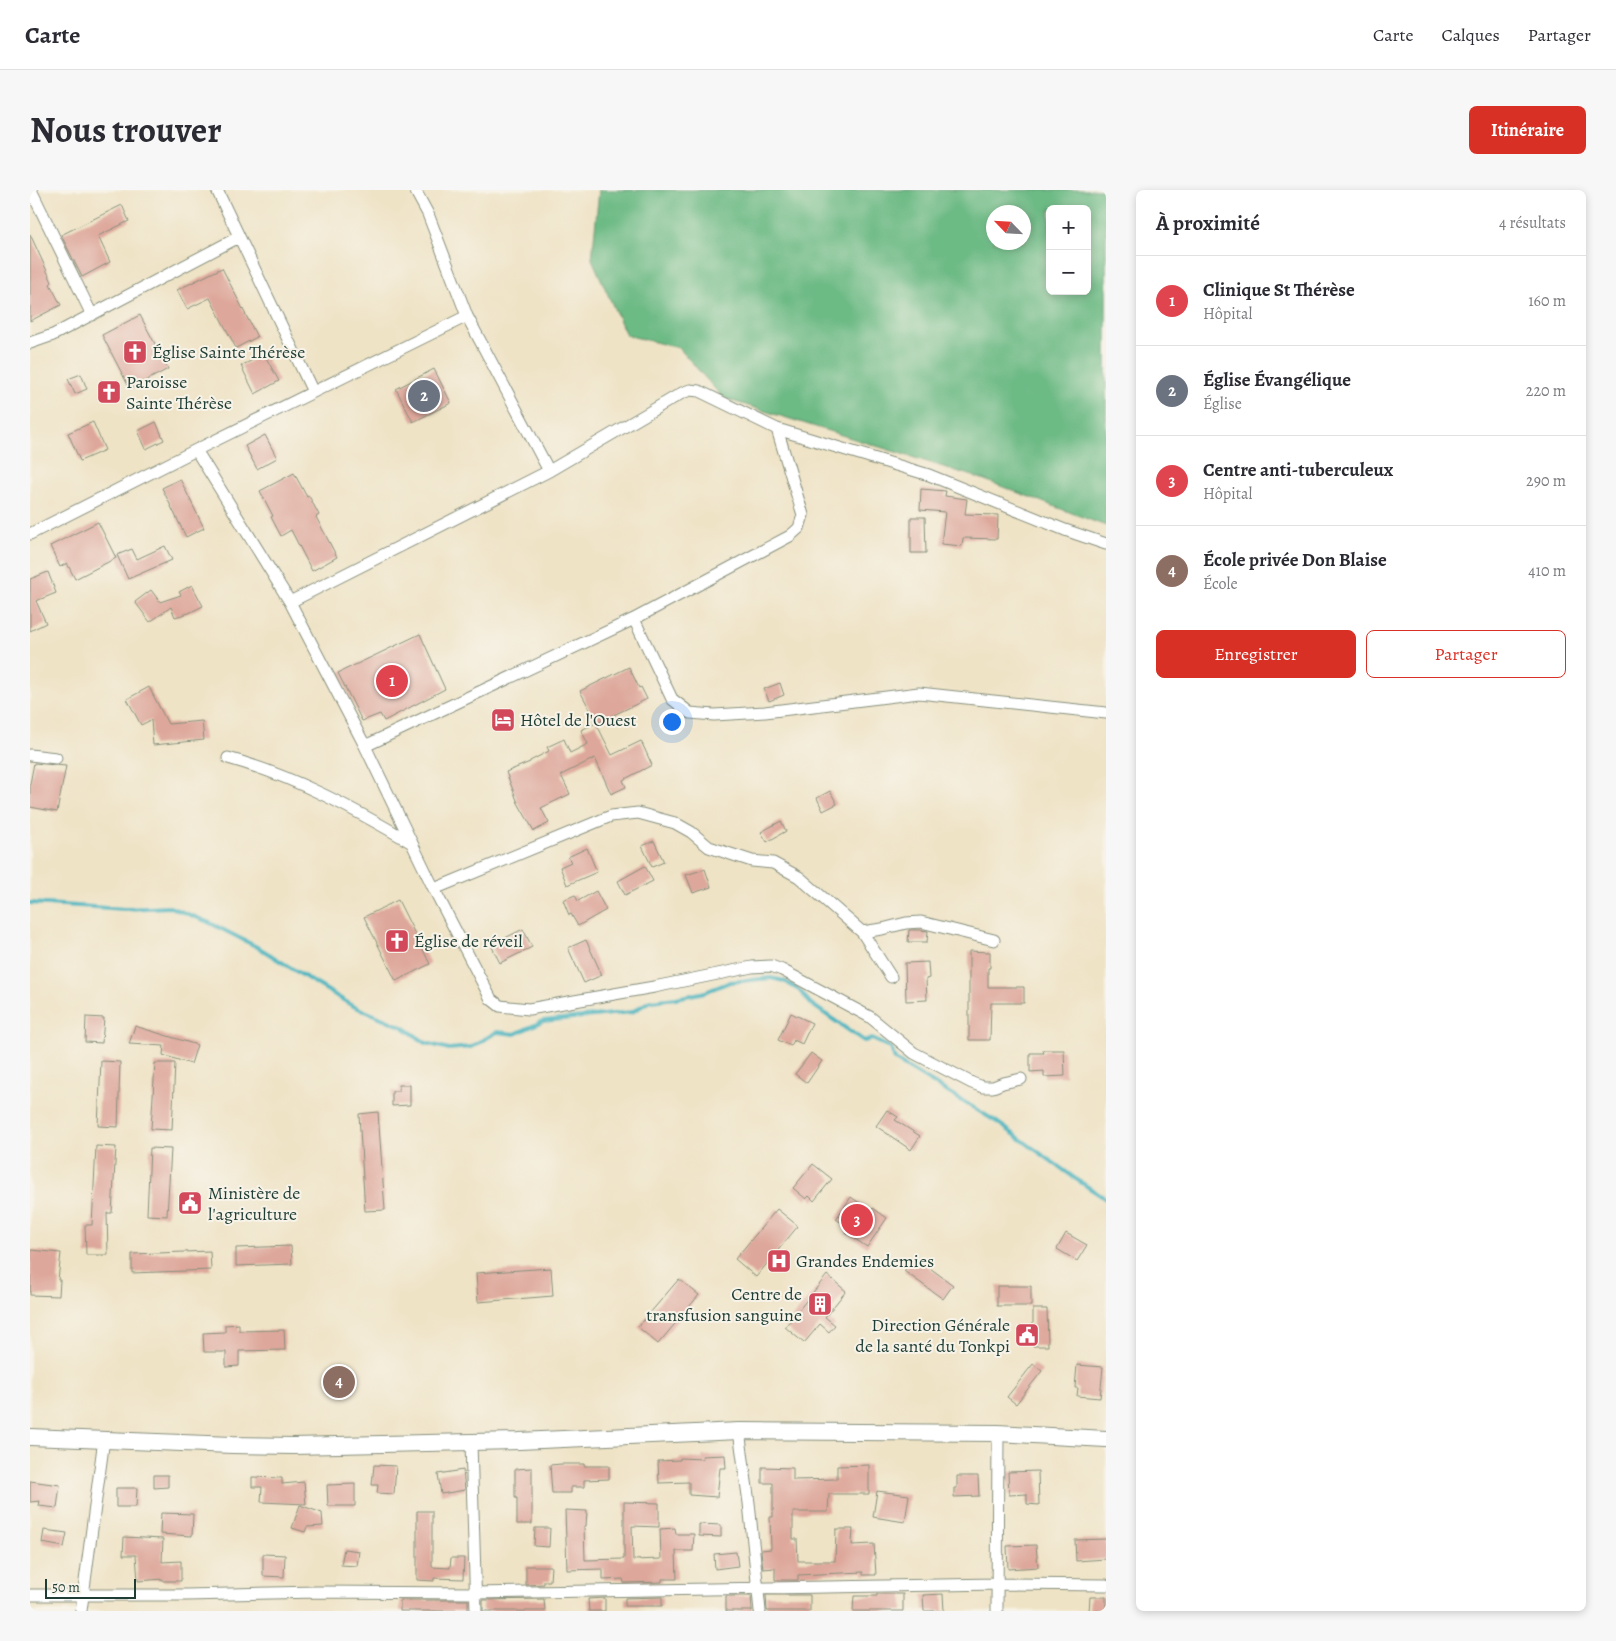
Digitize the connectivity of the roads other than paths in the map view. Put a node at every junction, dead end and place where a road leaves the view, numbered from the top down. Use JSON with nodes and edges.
{"nodes":[{"id":1,"x":31,"y":190,"type":"edge"},
{"id":2,"x":217,"y":190,"type":"edge"},
{"id":3,"x":415,"y":190,"type":"edge"},
{"id":4,"x":239,"y":237,"type":"junction"},
{"id":5,"x":92,"y":315,"type":"junction"},
{"id":6,"x":467,"y":316,"type":"junction"},
{"id":7,"x":30,"y":343,"type":"edge"},
{"id":8,"x":313,"y":392,"type":"junction"},
{"id":9,"x":777,"y":429,"type":"junction"},
{"id":10,"x":196,"y":450,"type":"junction"},
{"id":11,"x":549,"y":470,"type":"junction"},
{"id":12,"x":30,"y":534,"type":"edge"},
{"id":13,"x":1106,"y":544,"type":"edge"},
{"id":14,"x":290,"y":602,"type":"junction"},
{"id":15,"x":634,"y":619,"type":"junction"},
{"id":16,"x":1106,"y":714,"type":"edge"},
{"id":17,"x":365,"y":746,"type":"junction"},
{"id":18,"x":30,"y":755,"type":"edge"},
{"id":19,"x":56,"y":758,"type":"dead end"},
{"id":20,"x":228,"y":758,"type":"dead end"},
{"id":21,"x":412,"y":843,"type":"junction"},
{"id":22,"x":434,"y":889,"type":"junction"},
{"id":23,"x":862,"y":932,"type":"junction"},
{"id":24,"x":994,"y":940,"type":"dead end"},
{"id":25,"x":891,"y":978,"type":"dead end"},
{"id":26,"x":1021,"y":1079,"type":"dead end"},
{"id":27,"x":739,"y":1431,"type":"junction"},
{"id":28,"x":998,"y":1433,"type":"junction"},
{"id":29,"x":30,"y":1437,"type":"edge"},
{"id":30,"x":104,"y":1439,"type":"junction"},
{"id":31,"x":1106,"y":1439,"type":"edge"},
{"id":32,"x":471,"y":1442,"type":"junction"},
{"id":33,"x":997,"y":1584,"type":"junction"},
{"id":34,"x":1106,"y":1585,"type":"edge"},
{"id":35,"x":758,"y":1588,"type":"junction"},
{"id":36,"x":475,"y":1593,"type":"junction"},
{"id":37,"x":30,"y":1595,"type":"edge"},
{"id":38,"x":83,"y":1595,"type":"junction"},
{"id":39,"x":81,"y":1611,"type":"edge"},
{"id":40,"x":476,"y":1611,"type":"edge"},
{"id":41,"x":760,"y":1611,"type":"edge"},
{"id":42,"x":997,"y":1611,"type":"edge"}],
"edges":[{"from":1,"to":5,"type":"street"},
{"from":2,"to":4,"type":"street"},
{"from":3,"to":6,"type":"street"},
{"from":4,"to":5,"type":"street"},
{"from":4,"to":8,"type":"street"},
{"from":5,"to":7,"type":"street"},
{"from":6,"to":8,"type":"street"},
{"from":6,"to":11,"type":"street"},
{"from":8,"to":10,"type":"street"},
{"from":9,"to":11,"type":"street"},
{"from":9,"to":13,"type":"street"},
{"from":9,"to":15,"type":"street"},
{"from":10,"to":12,"type":"street"},
{"from":10,"to":14,"type":"street"},
{"from":11,"to":14,"type":"street"},
{"from":14,"to":17,"type":"street"},
{"from":15,"to":16,"type":"street"},
{"from":15,"to":17,"type":"street"},
{"from":17,"to":21,"type":"street"},
{"from":18,"to":19,"type":"street"},
{"from":20,"to":21,"type":"street"},
{"from":21,"to":22,"type":"street"},
{"from":22,"to":23,"type":"street"},
{"from":22,"to":26,"type":"street"},
{"from":23,"to":24,"type":"street"},
{"from":23,"to":25,"type":"street"},
{"from":27,"to":28,"type":"main road"},
{"from":27,"to":32,"type":"main road"},
{"from":27,"to":35,"type":"street"},
{"from":28,"to":31,"type":"main road"},
{"from":28,"to":33,"type":"street"},
{"from":29,"to":30,"type":"main road"},
{"from":30,"to":32,"type":"main road"},
{"from":30,"to":38,"type":"street"},
{"from":32,"to":36,"type":"street"},
{"from":33,"to":34,"type":"street"},
{"from":33,"to":35,"type":"street"},
{"from":33,"to":42,"type":"street"},
{"from":35,"to":36,"type":"street"},
{"from":35,"to":41,"type":"street"},
{"from":36,"to":38,"type":"street"},
{"from":36,"to":40,"type":"street"},
{"from":37,"to":38,"type":"street"},
{"from":38,"to":39,"type":"street"}]}
